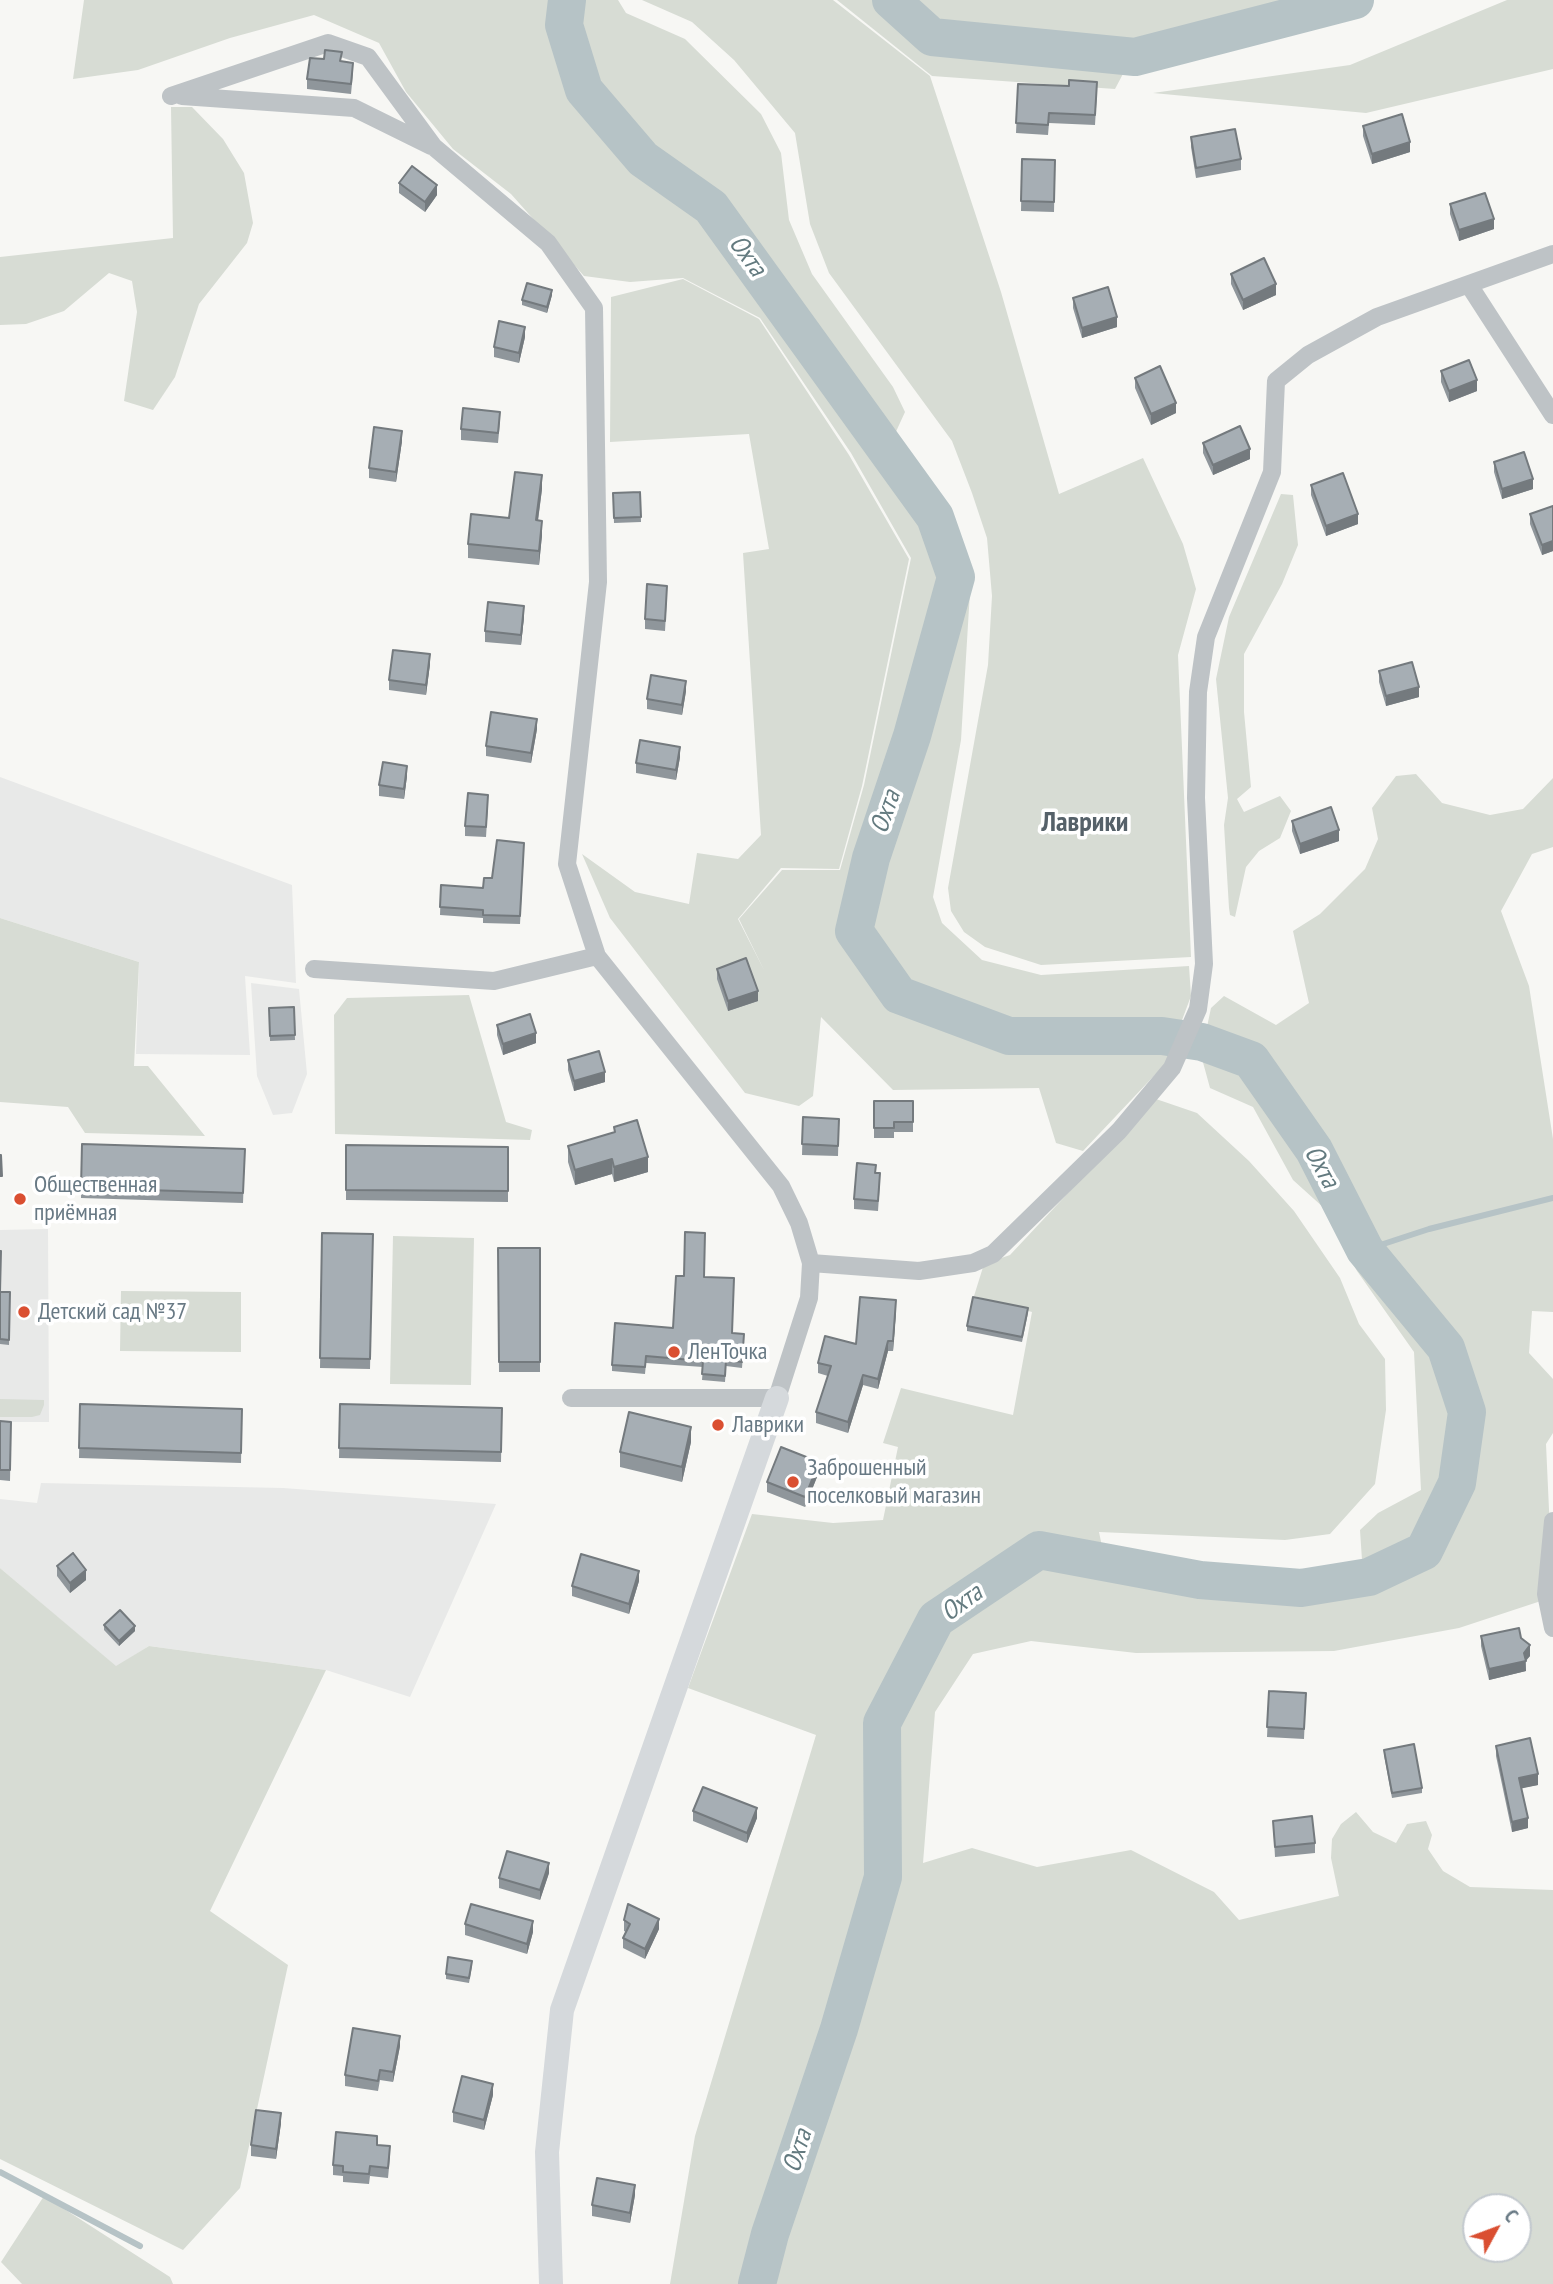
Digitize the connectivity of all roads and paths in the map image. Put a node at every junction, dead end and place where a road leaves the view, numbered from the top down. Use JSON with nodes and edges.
{"nodes":[{"id":1,"x":434,"y":147,"type":"junction"},
{"id":2,"x":1553,"y":254,"type":"edge"},
{"id":3,"x":1469,"y":285,"type":"junction"},
{"id":4,"x":1553,"y":415,"type":"edge"},
{"id":5,"x":597,"y":956,"type":"junction"},
{"id":6,"x":314,"y":969,"type":"dead end"},
{"id":7,"x":811,"y":1263,"type":"junction"},
{"id":8,"x":571,"y":1398,"type":"dead end"},
{"id":9,"x":777,"y":1398,"type":"junction"},
{"id":10,"x":1553,"y":1521,"type":"edge"},
{"id":11,"x":1553,"y":1628,"type":"edge"},
{"id":12,"x":551,"y":2284,"type":"edge"}],
"edges":[{"from":1,"to":1,"type":"street"},
{"from":1,"to":5,"type":"street"},
{"from":2,"to":3,"type":"street"},
{"from":3,"to":4,"type":"street"},
{"from":3,"to":7,"type":"street"},
{"from":5,"to":6,"type":"street"},
{"from":5,"to":7,"type":"street"},
{"from":7,"to":9,"type":"street"},
{"from":8,"to":9,"type":"street"},
{"from":9,"to":12,"type":"street"},
{"from":10,"to":11,"type":"street"}]}
